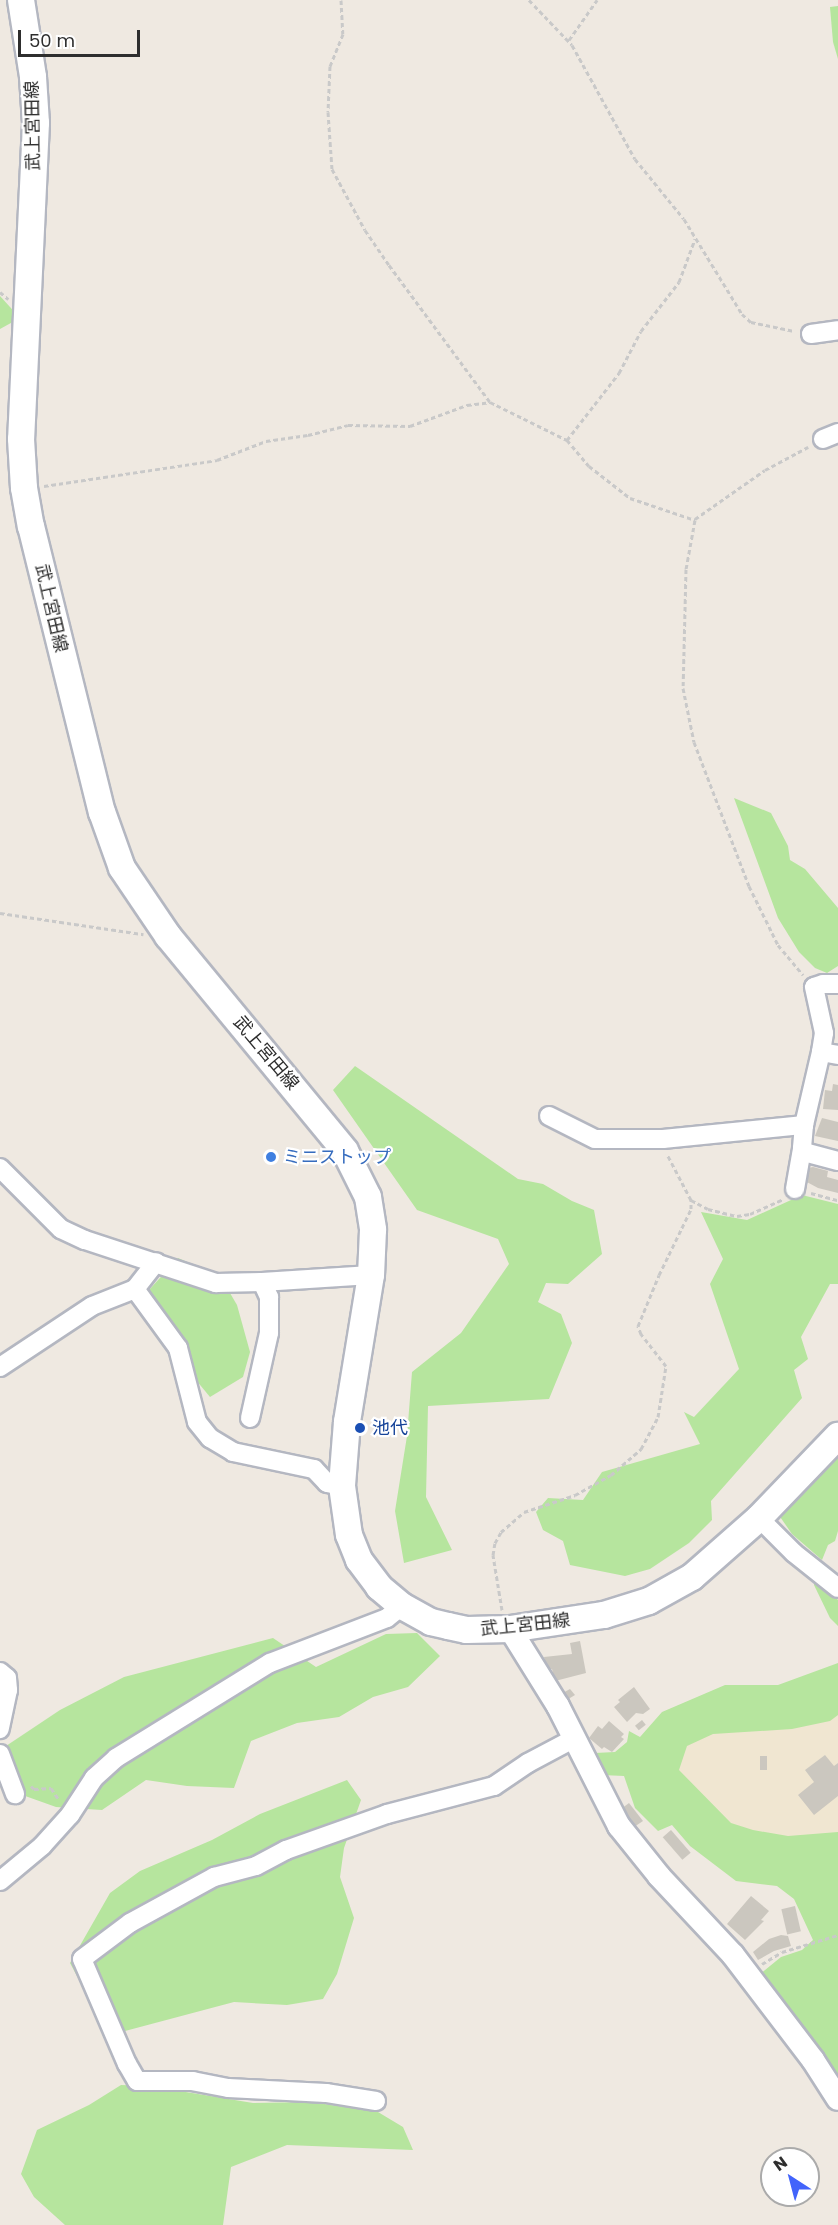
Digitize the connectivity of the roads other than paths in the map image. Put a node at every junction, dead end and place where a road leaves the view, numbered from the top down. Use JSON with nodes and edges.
{"nodes":[{"id":1,"x":21,"y":0,"type":"edge"},
{"id":2,"x":838,"y":330,"type":"edge"},
{"id":3,"x":811,"y":334,"type":"road end"},
{"id":4,"x":838,"y":984,"type":"edge"},
{"id":5,"x":830,"y":1054,"type":"edge"},
{"id":6,"x":549,"y":1116,"type":"dead end"},
{"id":7,"x":804,"y":1125,"type":"junction"},
{"id":8,"x":802,"y":1149,"type":"junction"},
{"id":9,"x":838,"y":1161,"type":"edge"},
{"id":10,"x":0,"y":1168,"type":"edge"},
{"id":11,"x":795,"y":1189,"type":"road end"},
{"id":12,"x":156,"y":1262,"type":"junction"},
{"id":13,"x":371,"y":1275,"type":"junction"},
{"id":14,"x":262,"y":1282,"type":"junction"},
{"id":15,"x":135,"y":1289,"type":"junction"},
{"id":16,"x":0,"y":1367,"type":"edge"},
{"id":17,"x":250,"y":1418,"type":"dead end"},
{"id":18,"x":838,"y":1436,"type":"edge"},
{"id":19,"x":342,"y":1486,"type":"junction"},
{"id":20,"x":759,"y":1518,"type":"junction"},
{"id":21,"x":838,"y":1588,"type":"edge"},
{"id":22,"x":402,"y":1606,"type":"junction"},
{"id":23,"x":510,"y":1629,"type":"junction"},
{"id":24,"x":0,"y":1672,"type":"edge"},
{"id":25,"x":0,"y":1729,"type":"edge"},
{"id":26,"x":575,"y":1738,"type":"junction"},
{"id":27,"x":0,"y":1754,"type":"edge"},
{"id":28,"x":21,"y":1788,"type":"road end"},
{"id":29,"x":0,"y":1881,"type":"edge"},
{"id":30,"x":838,"y":2099,"type":"edge"},
{"id":31,"x":376,"y":2101,"type":"dead end"}],
"edges":[{"from":1,"to":13,"type":"main road","name":"武上宮田線"},
{"from":2,"to":3,"type":"street"},
{"from":4,"to":5,"type":"street"},
{"from":5,"to":7,"type":"street"},
{"from":6,"to":7,"type":"street"},
{"from":7,"to":8,"type":"street"},
{"from":8,"to":9,"type":"street"},
{"from":8,"to":11,"type":"street"},
{"from":10,"to":12,"type":"street"},
{"from":12,"to":14,"type":"street"},
{"from":12,"to":15,"type":"street"},
{"from":13,"to":14,"type":"street"},
{"from":13,"to":19,"type":"main road","name":"武上宮田線"},
{"from":14,"to":17,"type":"street"},
{"from":15,"to":16,"type":"street"},
{"from":15,"to":19,"type":"street"},
{"from":18,"to":20,"type":"main road","name":"武上宮田線"},
{"from":19,"to":22,"type":"main road","name":"武上宮田線"},
{"from":20,"to":21,"type":"street"},
{"from":20,"to":23,"type":"main road","name":"武上宮田線"},
{"from":22,"to":23,"type":"main road","name":"武上宮田線"},
{"from":22,"to":29,"type":"street"},
{"from":23,"to":26,"type":"street"},
{"from":24,"to":25,"type":"street"},
{"from":26,"to":30,"type":"street"},
{"from":26,"to":31,"type":"street"},
{"from":27,"to":28,"type":"street"}]}
